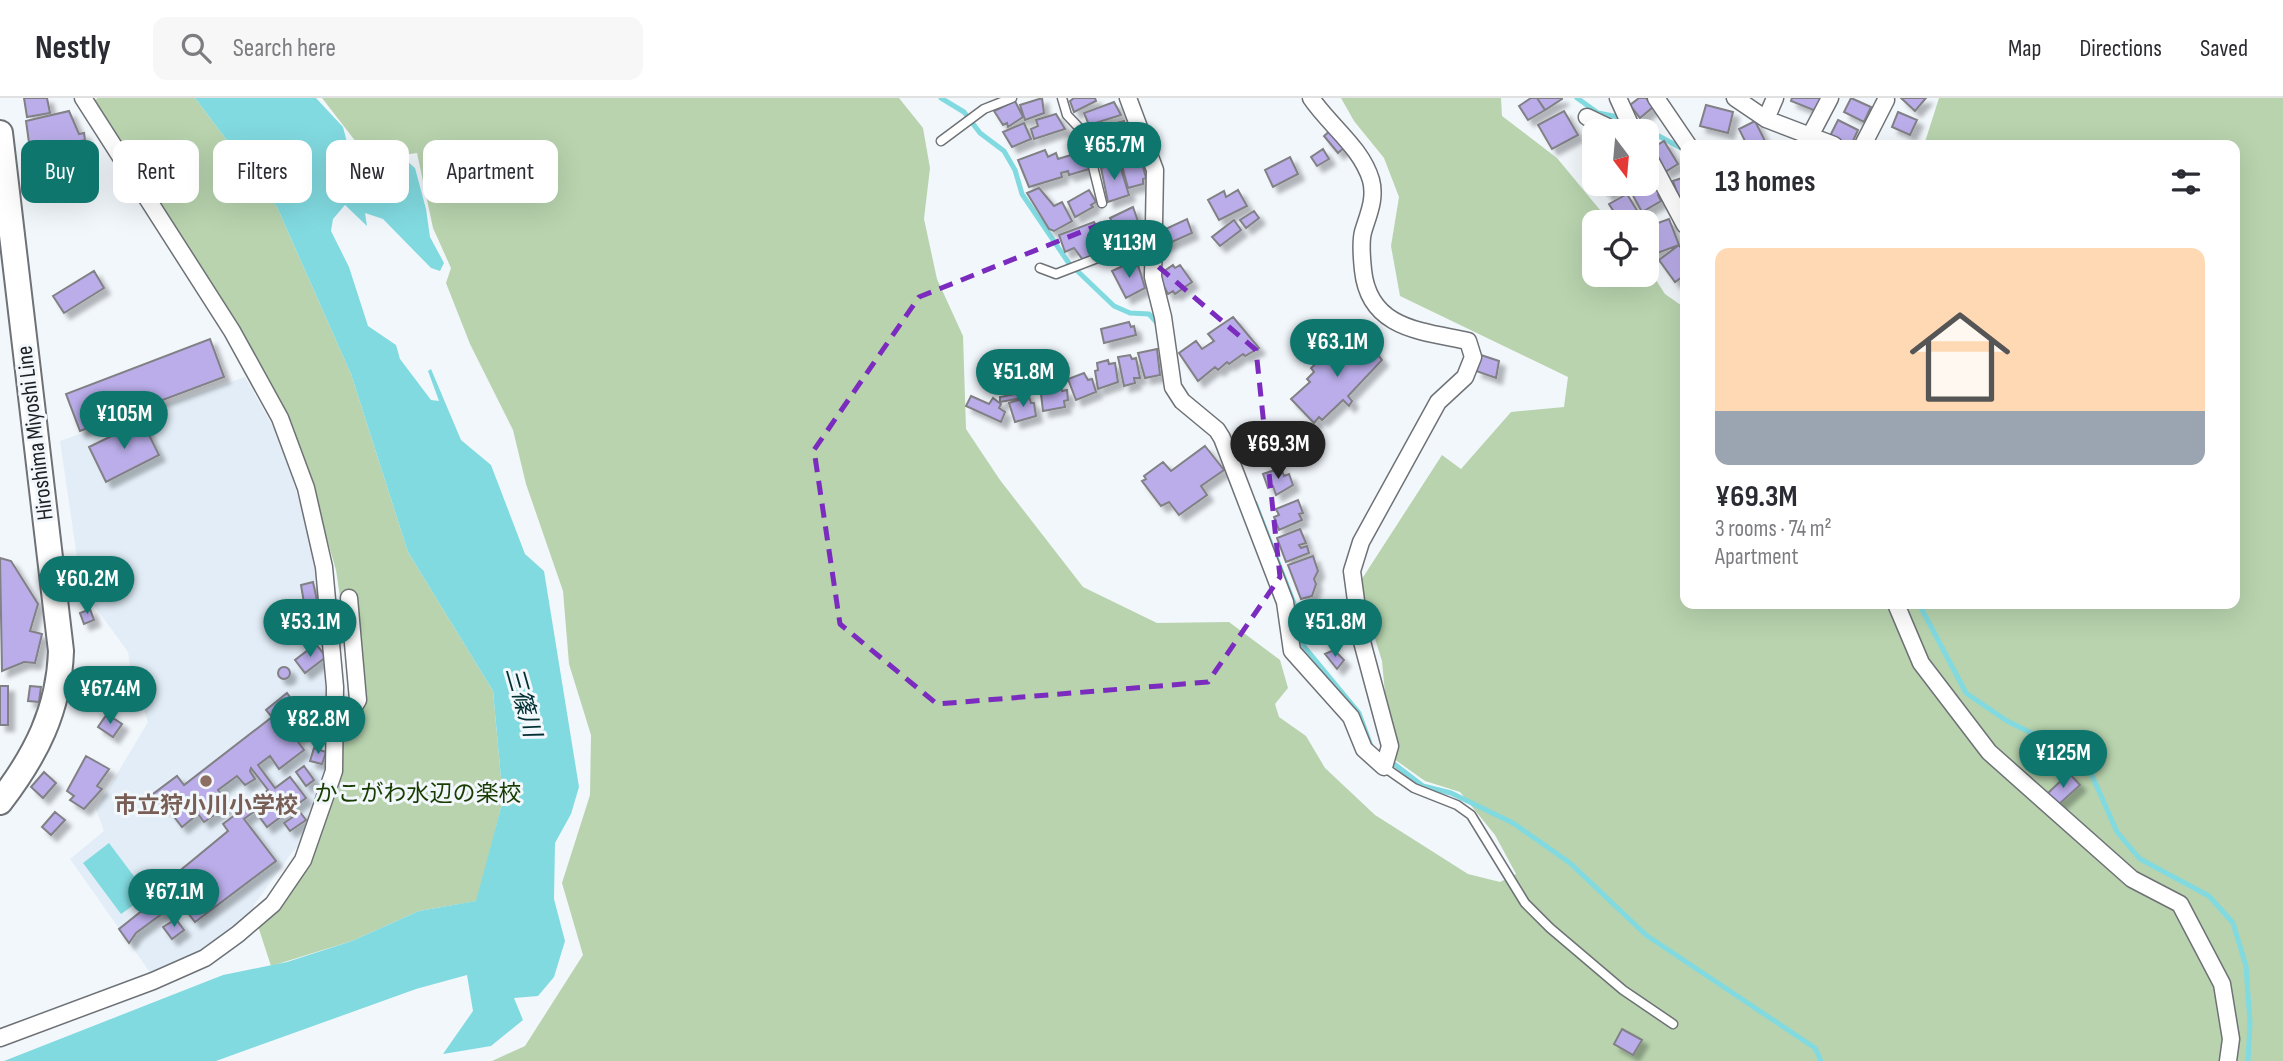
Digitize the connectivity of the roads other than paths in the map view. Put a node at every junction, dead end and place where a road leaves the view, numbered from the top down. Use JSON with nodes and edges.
{"nodes":[{"id":1,"x":1012,"y":98,"type":"edge"},
{"id":2,"x":1062,"y":98,"type":"edge"},
{"id":3,"x":1128,"y":98,"type":"edge"},
{"id":4,"x":1311,"y":98,"type":"edge"},
{"id":5,"x":1618,"y":98,"type":"edge"},
{"id":6,"x":1656,"y":98,"type":"edge"},
{"id":7,"x":1735,"y":98,"type":"edge"},
{"id":8,"x":1775,"y":98,"type":"edge"},
{"id":9,"x":1830,"y":98,"type":"edge"},
{"id":10,"x":87,"y":99,"type":"edge"},
{"id":11,"x":1886,"y":100,"type":"edge"},
{"id":12,"x":1587,"y":117,"type":"dead end"},
{"id":13,"x":1591,"y":119,"type":"edge"},
{"id":14,"x":1628,"y":119,"type":"edge"},
{"id":15,"x":1766,"y":119,"type":"junction"},
{"id":16,"x":0,"y":133,"type":"edge"},
{"id":17,"x":1811,"y":136,"type":"junction"},
{"id":18,"x":1685,"y":140,"type":"edge"},
{"id":19,"x":1821,"y":140,"type":"edge"},
{"id":20,"x":1866,"y":140,"type":"edge"},
{"id":21,"x":941,"y":141,"type":"dead end"},
{"id":22,"x":1659,"y":176,"type":"edge"},
{"id":23,"x":1102,"y":203,"type":"dead end"},
{"id":24,"x":1680,"y":216,"type":"edge"},
{"id":25,"x":1152,"y":237,"type":"junction"},
{"id":26,"x":1040,"y":268,"type":"dead end"},
{"id":27,"x":349,"y":598,"type":"dead end"},
{"id":28,"x":1898,"y":609,"type":"edge"},
{"id":29,"x":333,"y":741,"type":"junction"},
{"id":30,"x":1386,"y":757,"type":"junction"},
{"id":31,"x":0,"y":802,"type":"edge"},
{"id":32,"x":1673,"y":1024,"type":"dead end"},
{"id":33,"x":0,"y":1038,"type":"edge"},
{"id":34,"x":2228,"y":1061,"type":"edge"}],
"edges":[{"from":1,"to":21,"type":"lane"},
{"from":2,"to":23,"type":"lane"},
{"from":3,"to":25,"type":"street"},
{"from":4,"to":30,"type":"street"},
{"from":5,"to":14,"type":"street"},
{"from":6,"to":18,"type":"street"},
{"from":7,"to":15,"type":"street"},
{"from":8,"to":15,"type":"street"},
{"from":9,"to":17,"type":"street"},
{"from":10,"to":29,"type":"street"},
{"from":11,"to":20,"type":"street"},
{"from":12,"to":13,"type":"street"},
{"from":15,"to":17,"type":"street"},
{"from":16,"to":31,"type":"main road","name":"Hiroshima Miyoshi Line"},
{"from":17,"to":19,"type":"street"},
{"from":22,"to":24,"type":"street"},
{"from":25,"to":26,"type":"lane"},
{"from":25,"to":30,"type":"street"},
{"from":27,"to":29,"type":"street"},
{"from":28,"to":34,"type":"street"},
{"from":29,"to":33,"type":"street"},
{"from":30,"to":32,"type":"lane"}]}
